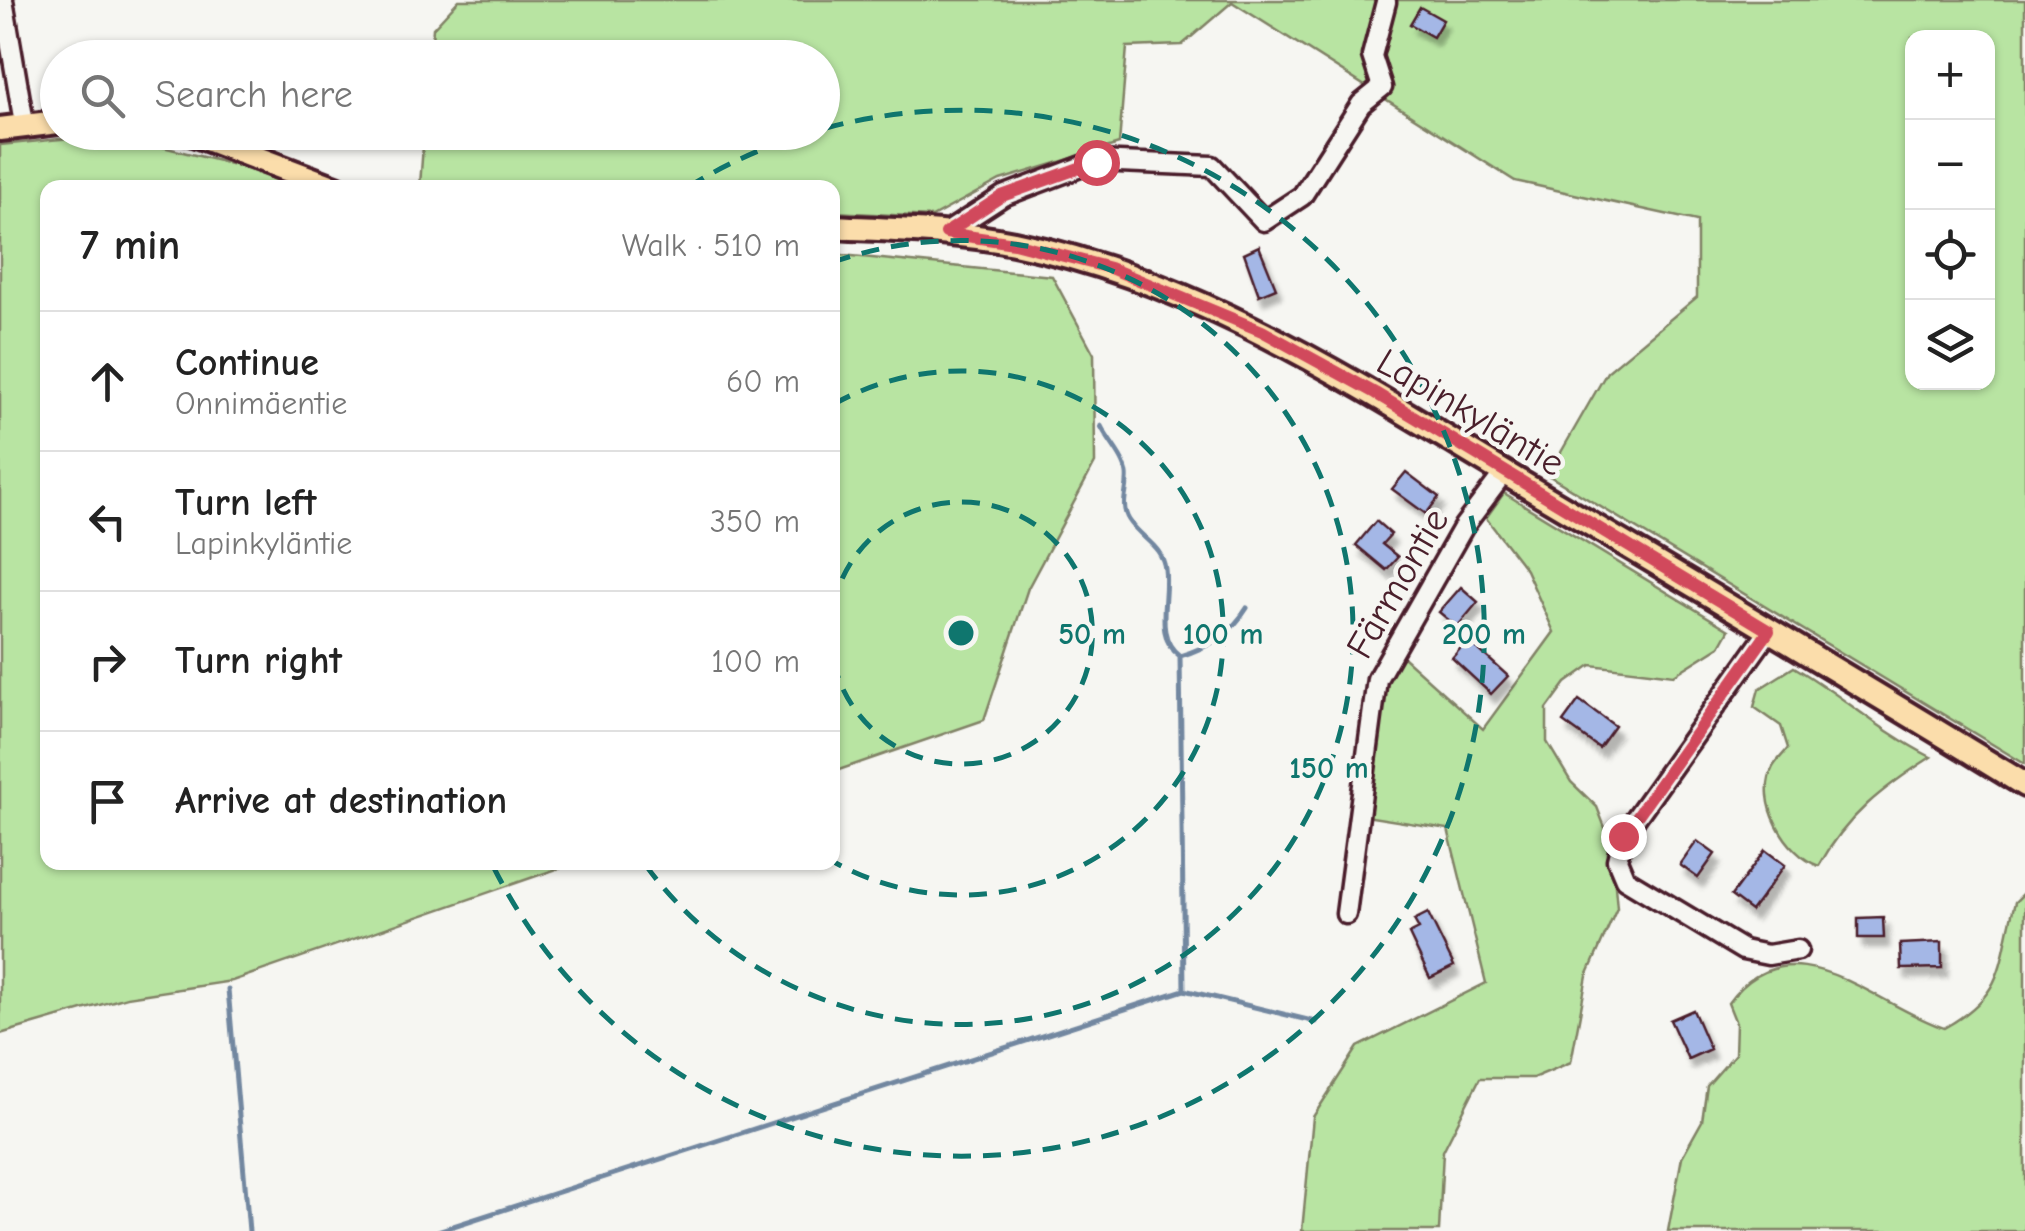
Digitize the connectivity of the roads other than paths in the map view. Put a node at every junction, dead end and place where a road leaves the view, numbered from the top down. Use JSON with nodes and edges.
{"nodes":[{"id":1,"x":3,"y":0,"type":"edge"},
{"id":2,"x":1386,"y":2,"type":"dead end"},
{"id":3,"x":40,"y":123,"type":"edge"},
{"id":4,"x":24,"y":124,"type":"junction"},
{"id":5,"x":0,"y":130,"type":"edge"},
{"id":6,"x":236,"y":150,"type":"edge"},
{"id":7,"x":315,"y":180,"type":"edge"},
{"id":8,"x":840,"y":227,"type":"edge"},
{"id":9,"x":946,"y":233,"type":"junction"},
{"id":10,"x":1504,"y":472,"type":"junction"},
{"id":11,"x":1769,"y":631,"type":"junction"},
{"id":12,"x":2025,"y":785,"type":"edge"},
{"id":13,"x":1346,"y":914,"type":"dead end"},
{"id":14,"x":1798,"y":950,"type":"dead end"}],
"edges":[{"from":1,"to":4,"type":"street"},
{"from":2,"to":9,"type":"street"},
{"from":3,"to":4,"type":"main road"},
{"from":4,"to":5,"type":"main road"},
{"from":6,"to":7,"type":"main road"},
{"from":8,"to":9,"type":"main road","name":"Lapinkyläntie"},
{"from":9,"to":10,"type":"main road","name":"Lapinkyläntie"},
{"from":10,"to":11,"type":"main road","name":"Lapinkyläntie"},
{"from":10,"to":13,"type":"street","name":"Färmontie"},
{"from":11,"to":12,"type":"main road","name":"Lapinkyläntie"},
{"from":11,"to":14,"type":"street"}]}
